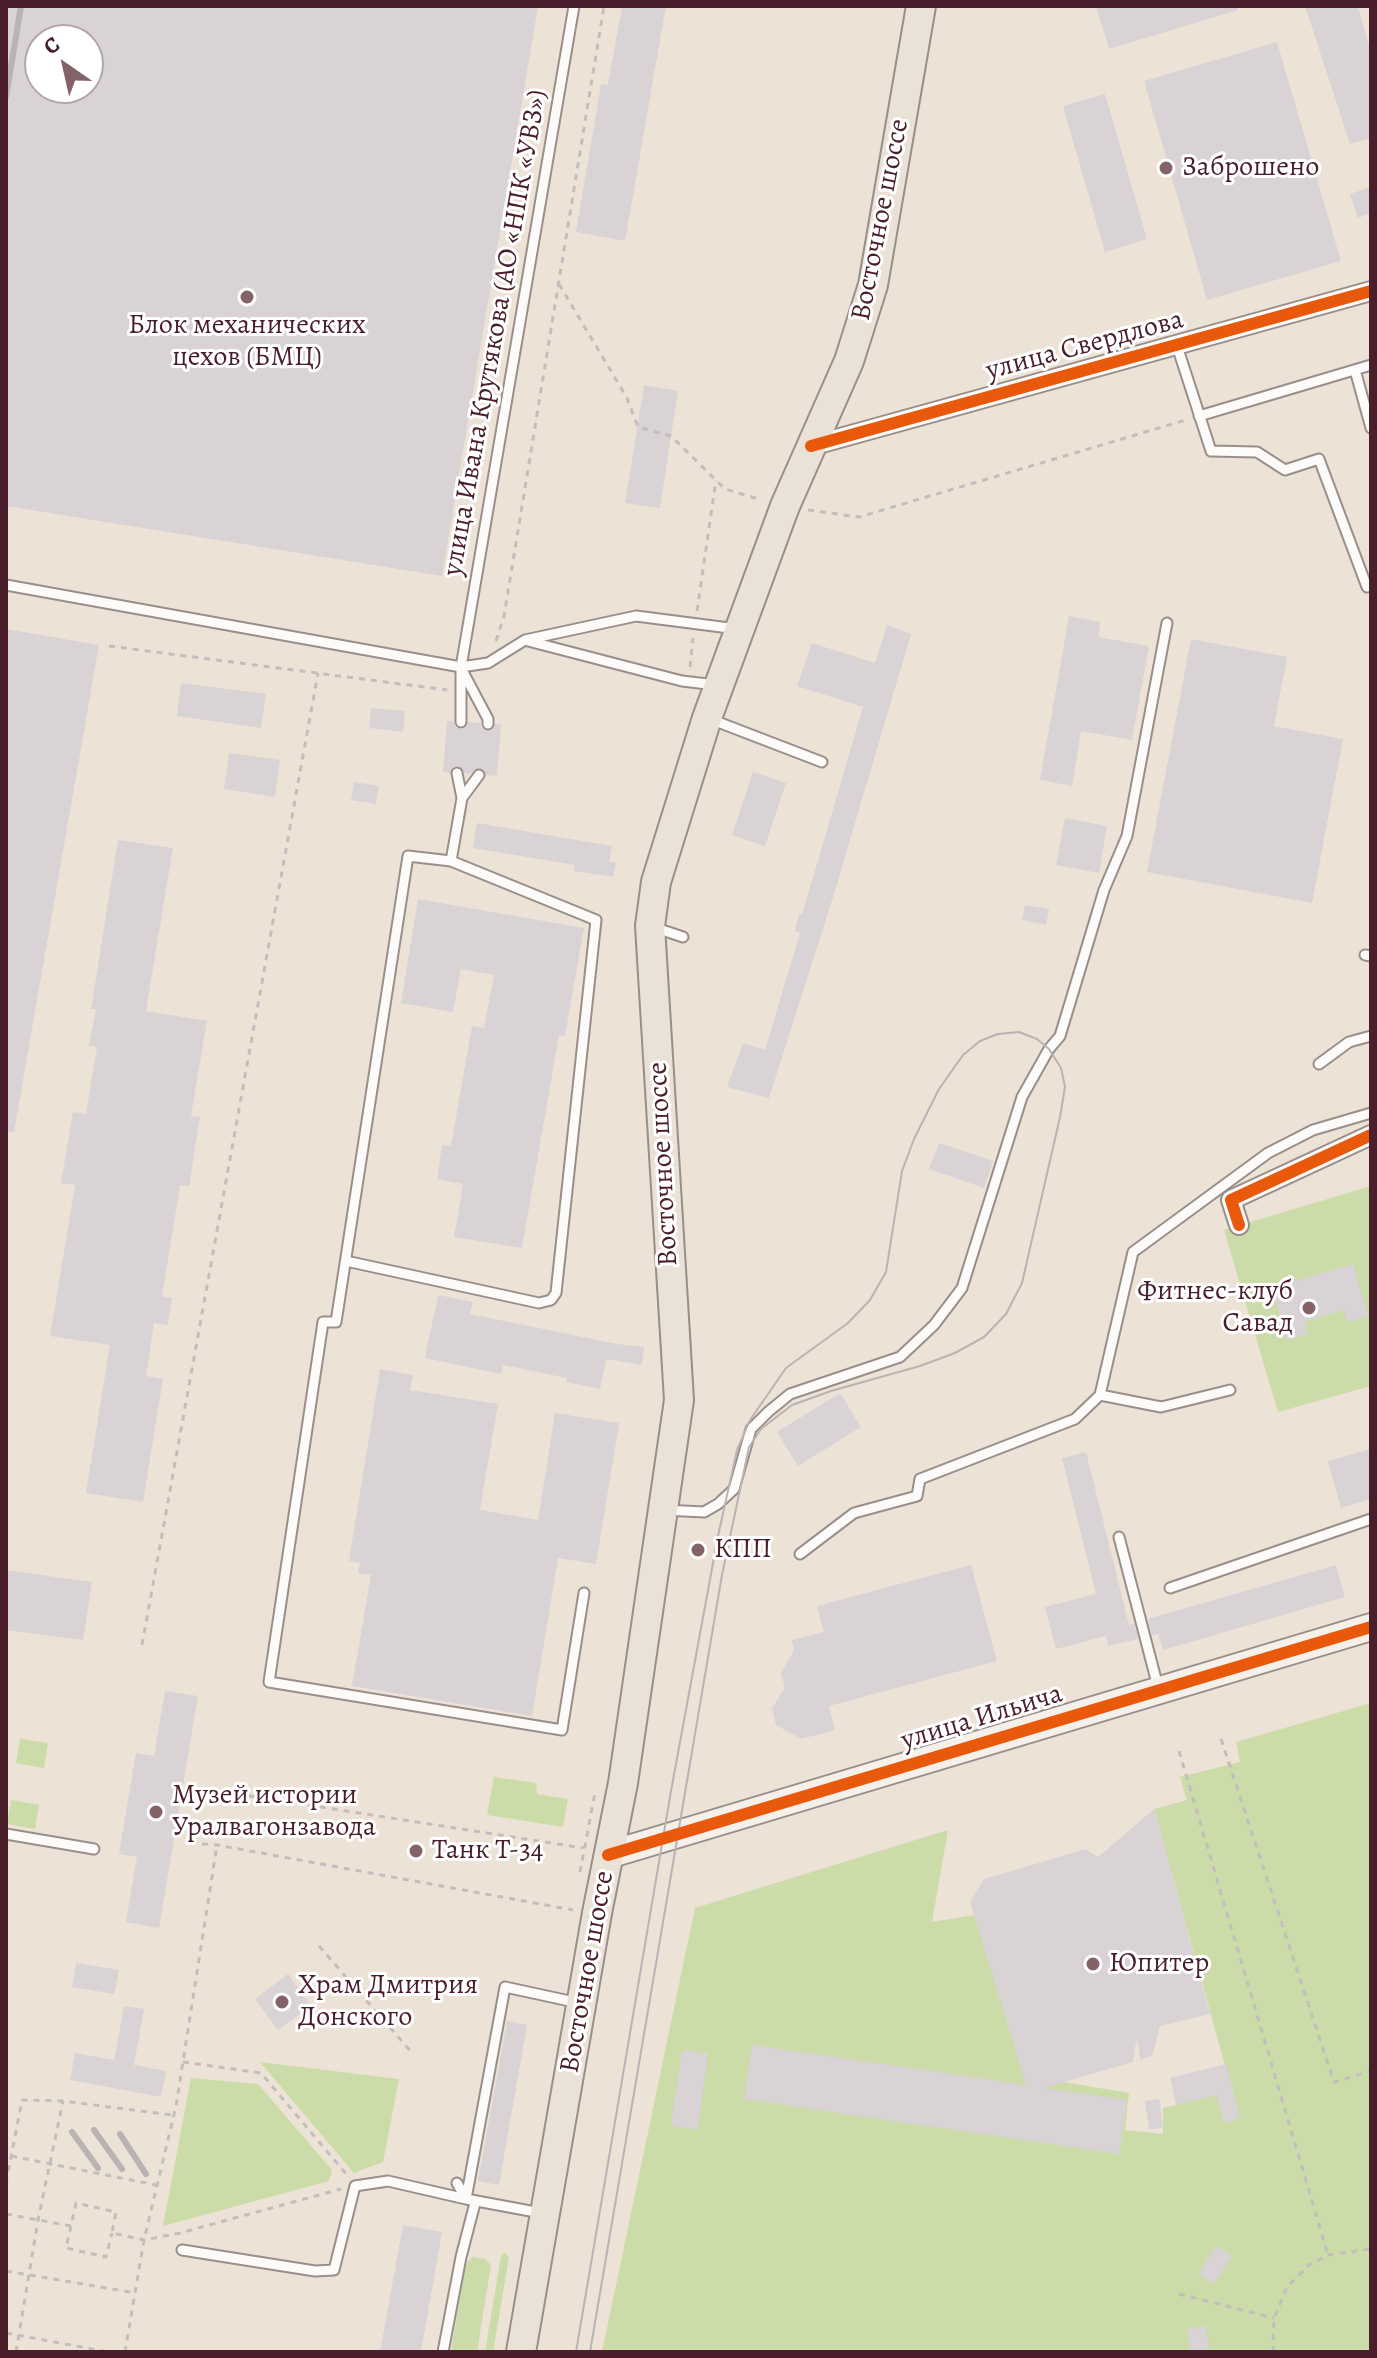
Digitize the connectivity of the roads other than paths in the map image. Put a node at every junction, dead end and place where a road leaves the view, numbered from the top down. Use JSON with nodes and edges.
{"nodes":[{"id":1,"x":574,"y":6,"type":"edge"},
{"id":2,"x":921,"y":6,"type":"edge"},
{"id":3,"x":1371,"y":291,"type":"edge"},
{"id":4,"x":1177,"y":346,"type":"junction"},
{"id":5,"x":1371,"y":365,"type":"edge"},
{"id":6,"x":1355,"y":370,"type":"junction"},
{"id":7,"x":1199,"y":416,"type":"junction"},
{"id":8,"x":1371,"y":428,"type":"edge"},
{"id":9,"x":811,"y":446,"type":"junction"},
{"id":10,"x":6,"y":585,"type":"edge"},
{"id":11,"x":1367,"y":587,"type":"dead end"},
{"id":12,"x":1167,"y":623,"type":"dead end"},
{"id":13,"x":740,"y":629,"type":"junction"},
{"id":14,"x":525,"y":640,"type":"junction"},
{"id":15,"x":461,"y":667,"type":"junction"},
{"id":16,"x":719,"y":686,"type":"junction"},
{"id":17,"x":707,"y":718,"type":"junction"},
{"id":18,"x":461,"y":722,"type":"dead end"},
{"id":19,"x":488,"y":724,"type":"dead end"},
{"id":20,"x":822,"y":762,"type":"dead end"},
{"id":21,"x":457,"y":773,"type":"dead end"},
{"id":22,"x":479,"y":775,"type":"dead end"},
{"id":23,"x":462,"y":798,"type":"junction"},
{"id":24,"x":451,"y":861,"type":"junction"},
{"id":25,"x":650,"y":926,"type":"junction"},
{"id":26,"x":683,"y":937,"type":"dead end"},
{"id":27,"x":1371,"y":1036,"type":"edge"},
{"id":28,"x":1319,"y":1064,"type":"dead end"},
{"id":29,"x":1371,"y":1113,"type":"edge"},
{"id":30,"x":1371,"y":1135,"type":"edge"},
{"id":31,"x":1239,"y":1225,"type":"dead end"},
{"id":32,"x":346,"y":1261,"type":"junction"},
{"id":33,"x":1230,"y":1390,"type":"dead end"},
{"id":34,"x":1100,"y":1395,"type":"junction"},
{"id":35,"x":661,"y":1510,"type":"junction"},
{"id":36,"x":1371,"y":1519,"type":"edge"},
{"id":37,"x":1119,"y":1537,"type":"dead end"},
{"id":38,"x":800,"y":1554,"type":"dead end"},
{"id":39,"x":1170,"y":1588,"type":"dead end"},
{"id":40,"x":584,"y":1593,"type":"dead end"},
{"id":41,"x":1371,"y":1627,"type":"edge"},
{"id":42,"x":1159,"y":1690,"type":"junction"},
{"id":43,"x":6,"y":1834,"type":"edge"},
{"id":44,"x":94,"y":1849,"type":"dead end"},
{"id":45,"x":596,"y":1852,"type":"junction"},
{"id":46,"x":583,"y":2004,"type":"junction"},
{"id":47,"x":457,"y":2183,"type":"dead end"},
{"id":48,"x":470,"y":2201,"type":"junction"},
{"id":49,"x":545,"y":2214,"type":"junction"},
{"id":50,"x":182,"y":2250,"type":"dead end"},
{"id":51,"x":443,"y":2352,"type":"edge"},
{"id":52,"x":521,"y":2352,"type":"edge"}],
"edges":[{"from":1,"to":15,"type":"lane","name":"улица Ивана Крутякова (АО «НПК «УВЗ»)"},
{"from":2,"to":9,"type":"main road","name":"Восточное шоссе"},
{"from":3,"to":4,"type":"street","name":"улица Свердлова"},
{"from":4,"to":7,"type":"lane"},
{"from":4,"to":9,"type":"street","name":"улица Свердлова"},
{"from":5,"to":6,"type":"lane"},
{"from":6,"to":7,"type":"lane"},
{"from":6,"to":8,"type":"lane"},
{"from":7,"to":11,"type":"lane"},
{"from":9,"to":13,"type":"main road","name":"Восточное шоссе"},
{"from":10,"to":15,"type":"lane"},
{"from":12,"to":35,"type":"lane"},
{"from":13,"to":14,"type":"lane"},
{"from":13,"to":16,"type":"main road","name":"Восточное шоссе"},
{"from":14,"to":15,"type":"lane"},
{"from":14,"to":16,"type":"lane"},
{"from":15,"to":18,"type":"lane","name":"улица Ивана Крутякова (АО «НПК «УВЗ»)"},
{"from":15,"to":19,"type":"lane"},
{"from":16,"to":17,"type":"main road","name":"Восточное шоссе"},
{"from":17,"to":20,"type":"lane"},
{"from":17,"to":25,"type":"main road","name":"Восточное шоссе"},
{"from":21,"to":23,"type":"lane"},
{"from":22,"to":23,"type":"lane"},
{"from":23,"to":24,"type":"lane"},
{"from":24,"to":32,"type":"lane"},
{"from":24,"to":32,"type":"lane"},
{"from":25,"to":26,"type":"lane"},
{"from":25,"to":35,"type":"main road","name":"Восточное шоссе"},
{"from":27,"to":28,"type":"lane"},
{"from":29,"to":34,"type":"lane"},
{"from":30,"to":31,"type":"street"},
{"from":32,"to":40,"type":"lane"},
{"from":33,"to":34,"type":"lane"},
{"from":34,"to":38,"type":"lane"},
{"from":35,"to":45,"type":"main road","name":"Восточное шоссе"},
{"from":36,"to":39,"type":"lane"},
{"from":37,"to":42,"type":"lane"},
{"from":41,"to":42,"type":"street","name":"улица Ильича"},
{"from":42,"to":45,"type":"street","name":"улица Ильича"},
{"from":43,"to":44,"type":"lane"},
{"from":45,"to":46,"type":"main road","name":"Восточное шоссе"},
{"from":46,"to":48,"type":"lane"},
{"from":46,"to":49,"type":"main road","name":"Восточное шоссе"},
{"from":47,"to":48,"type":"lane"},
{"from":48,"to":49,"type":"lane"},
{"from":48,"to":50,"type":"lane"},
{"from":48,"to":51,"type":"lane"},
{"from":49,"to":52,"type":"main road","name":"Восточное шоссе"}]}
